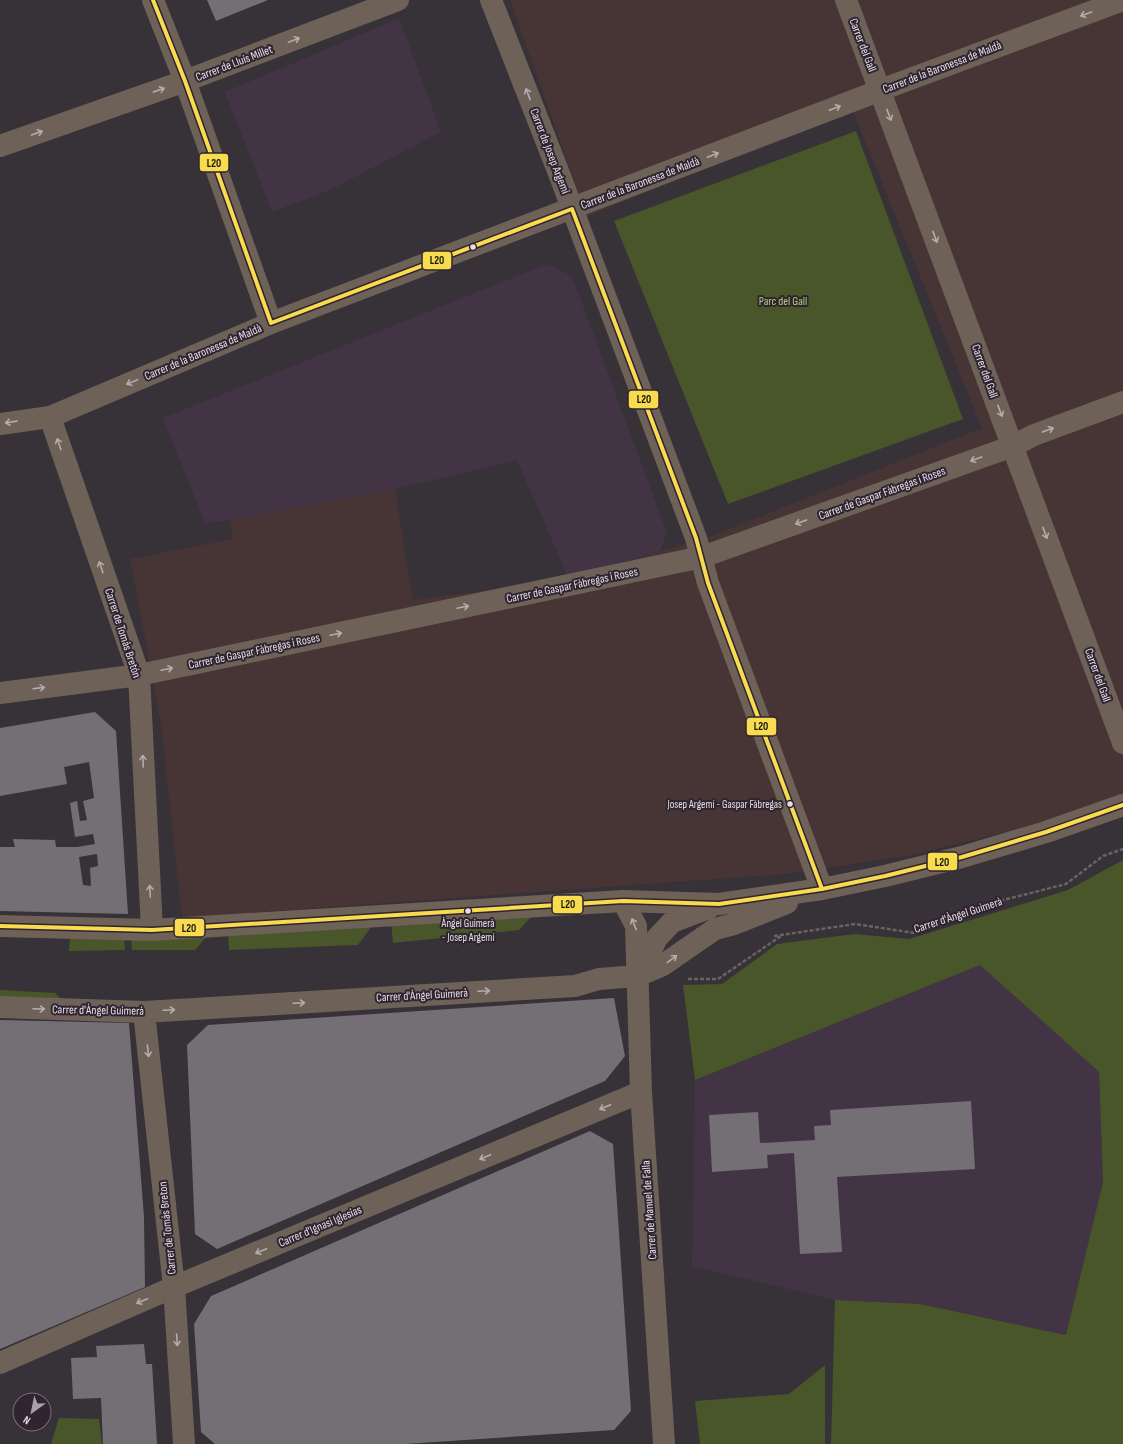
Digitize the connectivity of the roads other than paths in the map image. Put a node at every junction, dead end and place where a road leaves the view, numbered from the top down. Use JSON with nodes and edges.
{"nodes":[{"id":1,"x":154,"y":0,"type":"edge"},
{"id":2,"x":398,"y":0,"type":"edge"},
{"id":3,"x":491,"y":0,"type":"edge"},
{"id":4,"x":846,"y":0,"type":"edge"},
{"id":5,"x":1123,"y":0,"type":"edge"},
{"id":6,"x":185,"y":81,"type":"junction"},
{"id":7,"x":880,"y":90,"type":"junction"},
{"id":8,"x":0,"y":146,"type":"edge"},
{"id":9,"x":572,"y":209,"type":"junction"},
{"id":10,"x":271,"y":323,"type":"junction"},
{"id":11,"x":1123,"y":402,"type":"edge"},
{"id":12,"x":50,"y":417,"type":"junction"},
{"id":13,"x":0,"y":424,"type":"edge"},
{"id":14,"x":1013,"y":446,"type":"junction"},
{"id":15,"x":702,"y":557,"type":"junction"},
{"id":16,"x":139,"y":675,"type":"junction"},
{"id":17,"x":0,"y":693,"type":"edge"},
{"id":18,"x":1123,"y":743,"type":"edge"},
{"id":19,"x":1123,"y":805,"type":"edge"},
{"id":20,"x":822,"y":889,"type":"junction"},
{"id":21,"x":622,"y":901,"type":"junction"},
{"id":22,"x":719,"y":904,"type":"junction"},
{"id":23,"x":0,"y":926,"type":"edge"},
{"id":24,"x":152,"y":930,"type":"junction"},
{"id":25,"x":637,"y":976,"type":"junction"},
{"id":26,"x":0,"y":1007,"type":"edge"},
{"id":27,"x":144,"y":1012,"type":"junction"},
{"id":28,"x":641,"y":1092,"type":"junction"},
{"id":29,"x":174,"y":1287,"type":"junction"},
{"id":30,"x":0,"y":1363,"type":"edge"},
{"id":31,"x":184,"y":1444,"type":"edge"},
{"id":32,"x":664,"y":1444,"type":"edge"}],
"edges":[{"from":1,"to":6,"type":"street"},
{"from":6,"to":2,"type":"street","name":"Carrer de Lluís Millet","one_way":true},
{"from":9,"to":3,"type":"street","name":"Carrer de Josep Argemí","one_way":true},
{"from":4,"to":7,"type":"street","name":"Carrer del Gall"},
{"from":5,"to":7,"type":"street","name":"Carrer de la Baronessa de Maldà","one_way":true},
{"from":8,"to":6,"type":"street","name":"Carrer de Lluís Millet","one_way":true},
{"from":6,"to":10,"type":"street"},
{"from":9,"to":7,"type":"street","name":"Carrer de la Baronessa de Maldà","one_way":true},
{"from":7,"to":14,"type":"street","name":"Carrer del Gall","one_way":true},
{"from":9,"to":10,"type":"street","name":"Carrer de la Baronessa de Maldà"},
{"from":9,"to":15,"type":"street","name":"Carrer de Josep Argemí"},
{"from":10,"to":12,"type":"street","name":"Carrer de la Baronessa de Maldà","one_way":true},
{"from":14,"to":11,"type":"street","name":"Carrer de Gaspar Fàbregas i Roses","one_way":true},
{"from":12,"to":13,"type":"street","name":"Carrer de la Baronessa de Maldà","one_way":true},
{"from":16,"to":12,"type":"street","name":"Carrer de Tomás Bretón","one_way":true},
{"from":14,"to":15,"type":"street","name":"Carrer de Gaspar Fàbregas i Roses","one_way":true},
{"from":14,"to":18,"type":"street","name":"Carrer del Gall","one_way":true},
{"from":16,"to":15,"type":"street","name":"Carrer de Gaspar Fàbregas i Roses","one_way":true},
{"from":15,"to":20,"type":"street","name":"Carrer de Josep Argemí"},
{"from":17,"to":16,"type":"street","name":"Carrer de Gaspar Fàbregas i Roses","one_way":true},
{"from":24,"to":16,"type":"street","name":"Carrer de Tomás Bretón","one_way":true},
{"from":19,"to":20,"type":"street","name":"Carrer d'Àngel Guimerà"},
{"from":20,"to":22,"type":"street","name":"Carrer d'Àngel Guimerà"},
{"from":25,"to":20,"type":"street","name":"Carrer d'Àngel Guimerà","one_way":true},
{"from":21,"to":22,"type":"street","name":"Carrer d'Àngel Guimerà"},
{"from":21,"to":24,"type":"street","name":"Carrer d'Àngel Guimerà"},
{"from":25,"to":21,"type":"street","name":"Carrer de Manuel de Falla","one_way":true},
{"from":22,"to":25,"type":"street","name":"Carrer de Manuel de Falla"},
{"from":23,"to":24,"type":"street","name":"Carrer d'Àngel Guimerà"},
{"from":27,"to":25,"type":"street","name":"Carrer d'Àngel Guimerà","one_way":true},
{"from":25,"to":28,"type":"street","name":"Carrer de Manuel de Falla"},
{"from":26,"to":27,"type":"street","name":"Carrer d'Àngel Guimerà","one_way":true},
{"from":27,"to":29,"type":"street","name":"Carrer de Tomás Breton","one_way":true},
{"from":28,"to":29,"type":"street","name":"Carrer d'Ignasi Iglesias","one_way":true},
{"from":28,"to":32,"type":"street","name":"Carrer de Manuel de Falla"},
{"from":29,"to":30,"type":"street","name":"Carrer d'Ignasi Iglesias","one_way":true},
{"from":29,"to":31,"type":"street","name":"Carrer de Tomás Breton","one_way":true}]}
